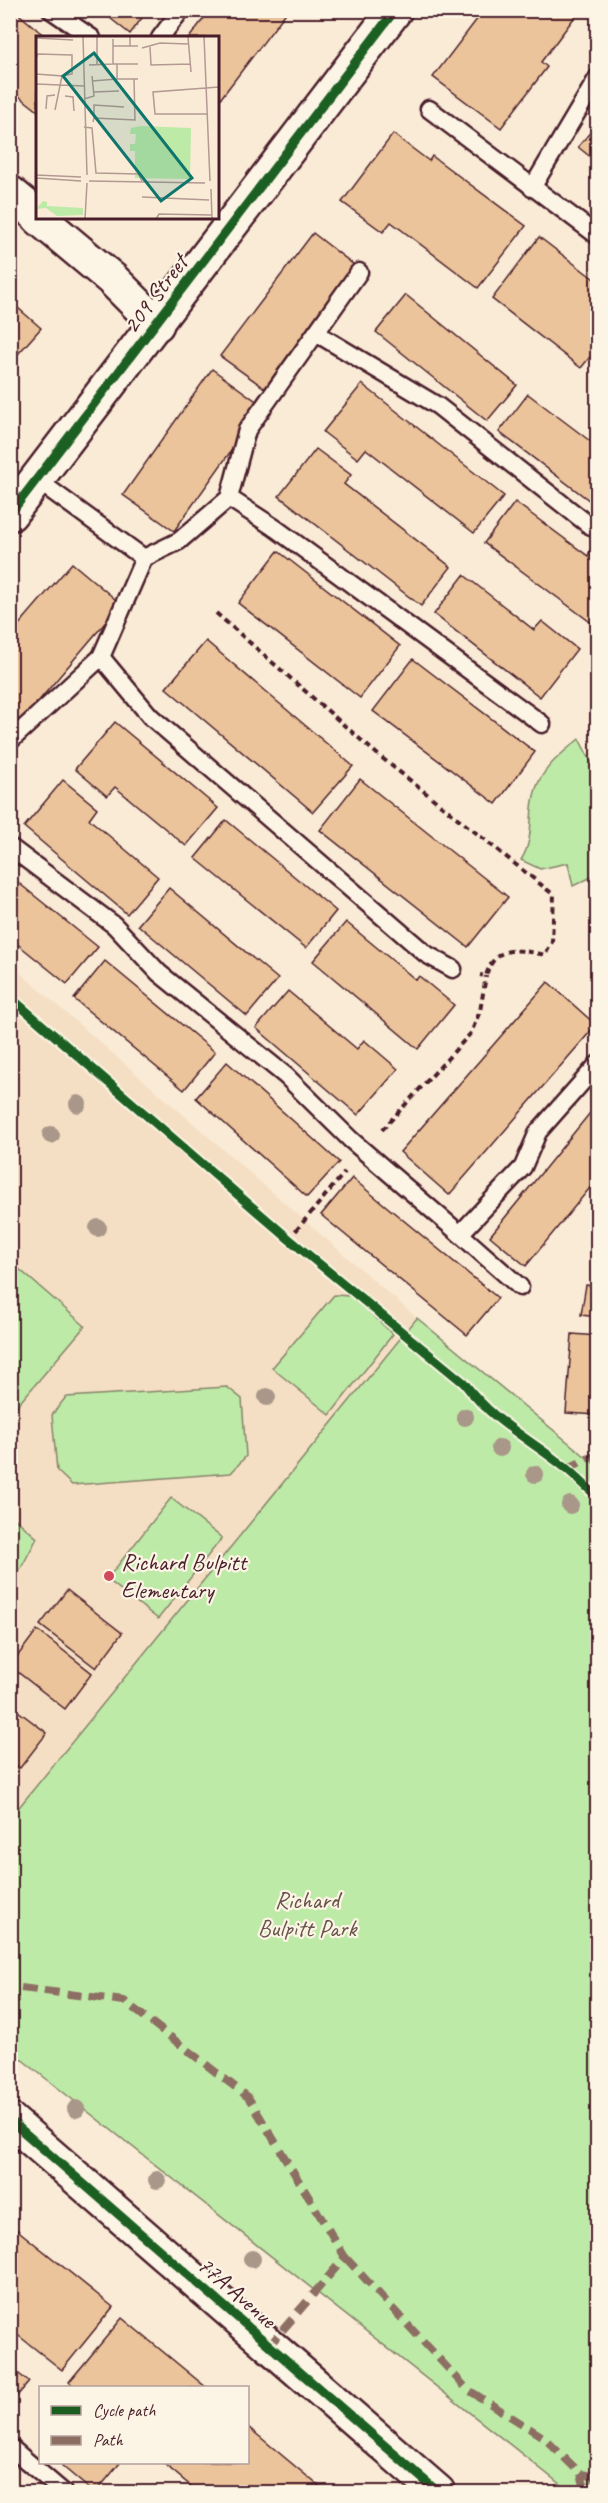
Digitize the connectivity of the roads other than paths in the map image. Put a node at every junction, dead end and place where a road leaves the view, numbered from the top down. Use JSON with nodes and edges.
{"nodes":[{"id":1,"x":51,"y":10,"type":"edge"},
{"id":2,"x":182,"y":10,"type":"edge"},
{"id":3,"x":395,"y":10,"type":"edge"},
{"id":4,"x":89,"y":36,"type":"edge"},
{"id":5,"x":162,"y":36,"type":"edge"},
{"id":6,"x":597,"y":77,"type":"edge"},
{"id":7,"x":429,"y":109,"type":"dead end"},
{"id":8,"x":532,"y":188,"type":"junction"},
{"id":9,"x":10,"y":193,"type":"edge"},
{"id":10,"x":36,"y":215,"type":"edge"},
{"id":11,"x":40,"y":219,"type":"edge"},
{"id":12,"x":597,"y":236,"type":"edge"},
{"id":13,"x":359,"y":272,"type":"dead end"},
{"id":14,"x":157,"y":324,"type":"junction"},
{"id":15,"x":316,"y":333,"type":"junction"},
{"id":16,"x":37,"y":480,"type":"junction"},
{"id":17,"x":230,"y":498,"type":"junction"},
{"id":18,"x":10,"y":514,"type":"edge"},
{"id":19,"x":597,"y":529,"type":"edge"},
{"id":20,"x":144,"y":558,"type":"junction"},
{"id":21,"x":101,"y":657,"type":"junction"},
{"id":22,"x":542,"y":724,"type":"dead end"},
{"id":23,"x":10,"y":741,"type":"edge"},
{"id":24,"x":10,"y":847,"type":"edge"},
{"id":25,"x":453,"y":969,"type":"road end"},
{"id":26,"x":597,"y":1064,"type":"edge"},
{"id":27,"x":460,"y":1234,"type":"junction"},
{"id":28,"x":520,"y":1287,"type":"dead end"},
{"id":29,"x":10,"y":2120,"type":"edge"},
{"id":30,"x":10,"y":2447,"type":"edge"},
{"id":31,"x":63,"y":2493,"type":"edge"},
{"id":32,"x":438,"y":2493,"type":"edge"}],
"edges":[{"from":1,"to":4,"type":"lane"},
{"from":2,"to":5,"type":"lane"},
{"from":3,"to":14,"type":"street","name":"209 Street"},
{"from":6,"to":8,"type":"lane"},
{"from":7,"to":8,"type":"lane"},
{"from":8,"to":12,"type":"lane"},
{"from":9,"to":10,"type":"street"},
{"from":11,"to":14,"type":"street"},
{"from":13,"to":15,"type":"lane"},
{"from":14,"to":16,"type":"street","name":"209 Street"},
{"from":15,"to":17,"type":"lane"},
{"from":15,"to":19,"type":"lane"},
{"from":16,"to":18,"type":"street","name":"209 Street"},
{"from":16,"to":20,"type":"lane"},
{"from":17,"to":20,"type":"lane"},
{"from":17,"to":22,"type":"lane"},
{"from":20,"to":21,"type":"lane"},
{"from":21,"to":23,"type":"lane"},
{"from":21,"to":25,"type":"lane"},
{"from":24,"to":27,"type":"lane"},
{"from":26,"to":27,"type":"lane"},
{"from":27,"to":28,"type":"lane"},
{"from":29,"to":32,"type":"street","name":"77A Avenue"},
{"from":30,"to":31,"type":"lane"}]}
